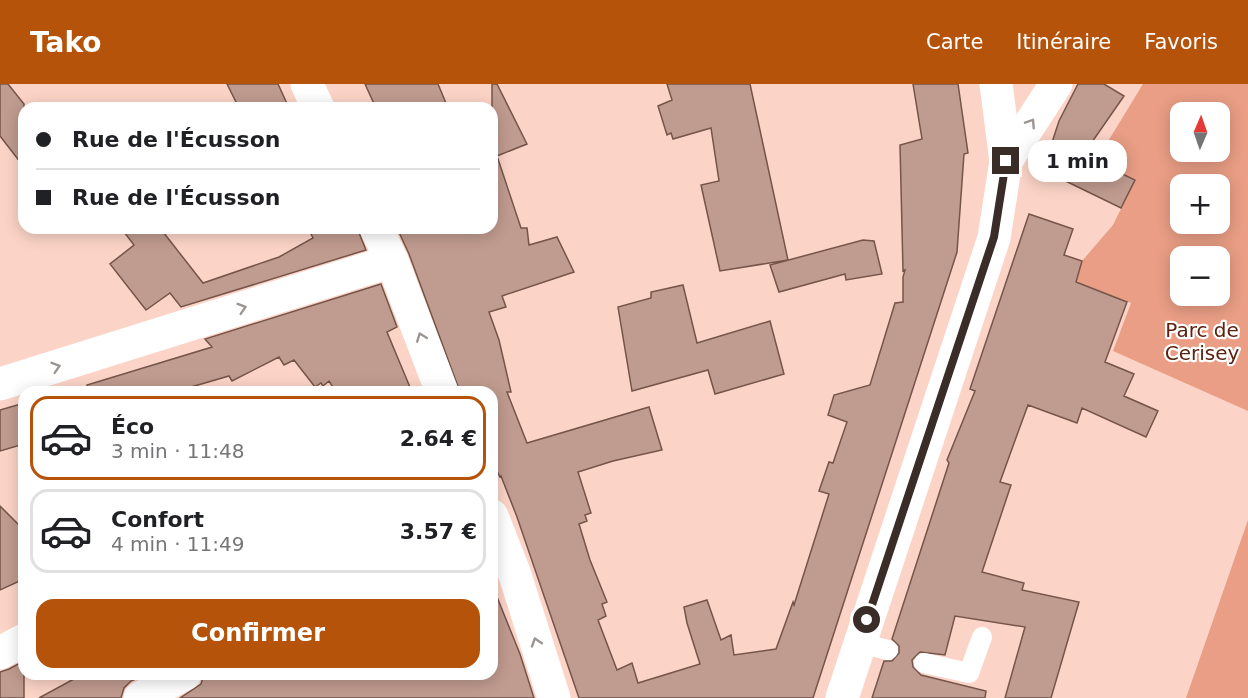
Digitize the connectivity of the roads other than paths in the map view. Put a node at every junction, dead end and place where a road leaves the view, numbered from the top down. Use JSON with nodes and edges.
{"nodes":[{"id":1,"x":307,"y":84,"type":"edge"},
{"id":2,"x":996,"y":84,"type":"edge"},
{"id":3,"x":1056,"y":84,"type":"edge"},
{"id":4,"x":315,"y":102,"type":"edge"},
{"id":5,"x":1006,"y":161,"type":"junction"},
{"id":6,"x":379,"y":234,"type":"edge"},
{"id":7,"x":392,"y":261,"type":"junction"},
{"id":8,"x":0,"y":384,"type":"edge"},
{"id":9,"x":440,"y":386,"type":"edge"},
{"id":10,"x":498,"y":531,"type":"edge"},
{"id":11,"x":982,"y":637,"type":"dead end"},
{"id":12,"x":18,"y":644,"type":"edge"},
{"id":13,"x":0,"y":654,"type":"edge"},
{"id":14,"x":924,"y":663,"type":"dead end"},
{"id":15,"x":174,"y":680,"type":"edge"},
{"id":16,"x":141,"y":698,"type":"edge"},
{"id":17,"x":554,"y":698,"type":"edge"},
{"id":18,"x":842,"y":698,"type":"edge"}],
"edges":[{"from":1,"to":4,"type":"street"},
{"from":2,"to":5,"type":"street"},
{"from":5,"to":3,"type":"street","one_way":true},
{"from":5,"to":18,"type":"street"},
{"from":6,"to":7,"type":"street"},
{"from":8,"to":7,"type":"street","one_way":true},
{"from":9,"to":7,"type":"street","one_way":true},
{"from":17,"to":10,"type":"street","one_way":true},
{"from":11,"to":14,"type":"lane"},
{"from":12,"to":13,"type":"street"},
{"from":15,"to":16,"type":"street"}]}
